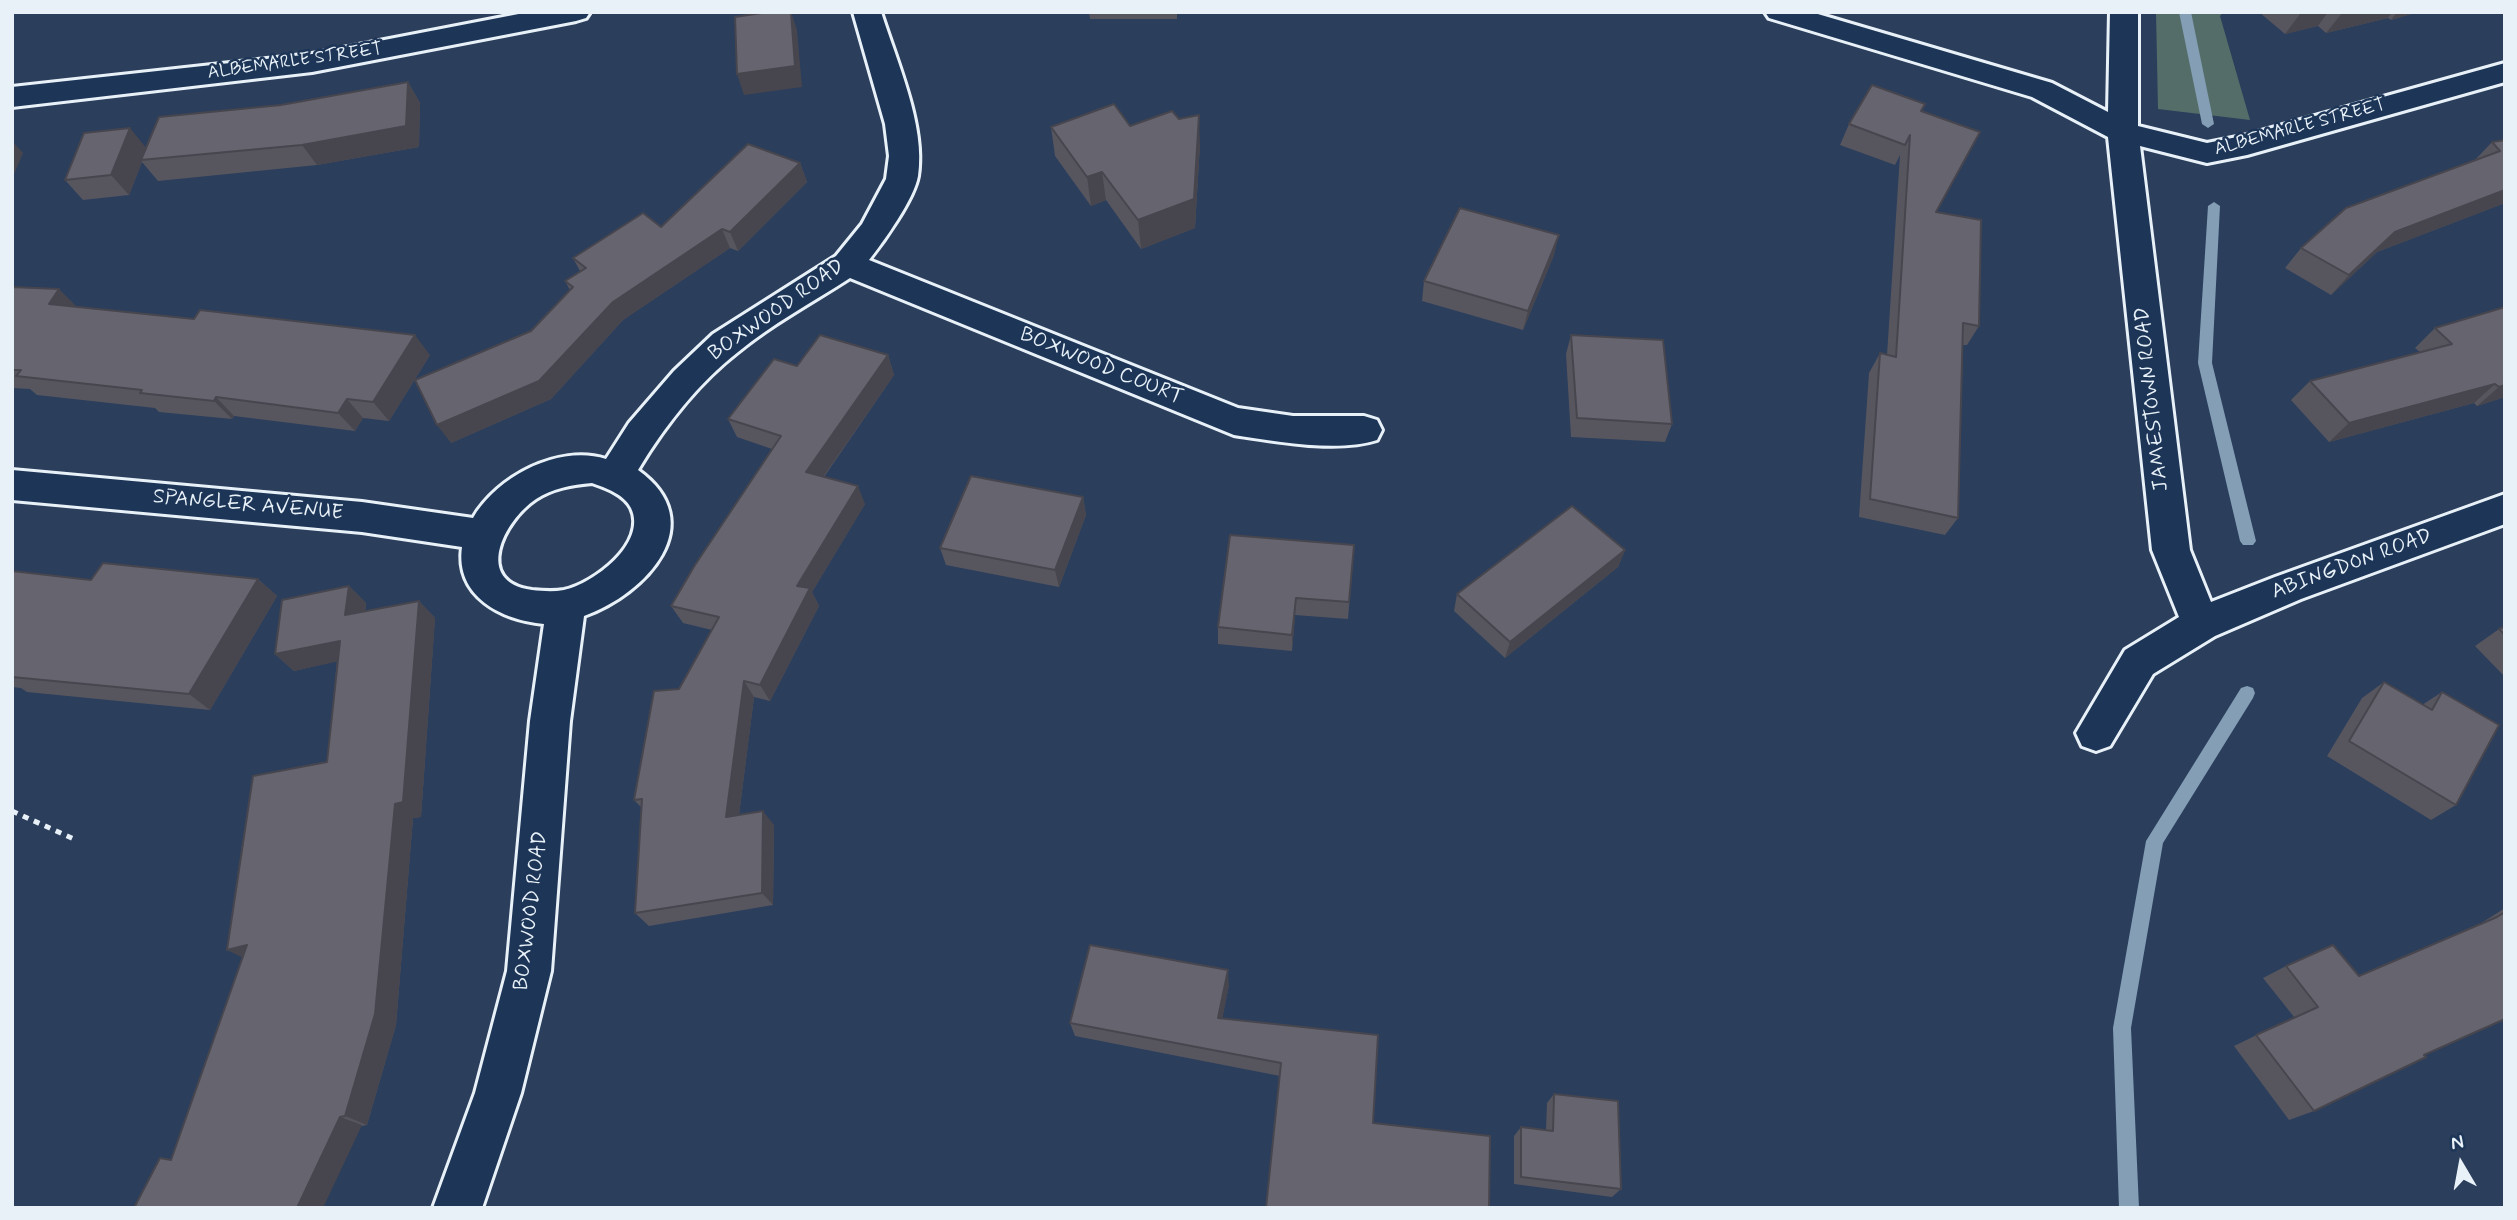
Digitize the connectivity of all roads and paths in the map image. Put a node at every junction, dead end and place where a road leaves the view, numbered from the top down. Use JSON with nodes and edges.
{"nodes":[{"id":1,"x":576,"y":12,"type":"edge"},
{"id":2,"x":867,"y":12,"type":"edge"},
{"id":3,"x":1779,"y":12,"type":"edge"},
{"id":4,"x":2124,"y":12,"type":"edge"},
{"id":5,"x":2505,"y":72,"type":"edge"},
{"id":6,"x":12,"y":97,"type":"edge"},
{"id":7,"x":2123,"y":132,"type":"junction"},
{"id":8,"x":847,"y":264,"type":"junction"},
{"id":9,"x":1364,"y":430,"type":"dead end"},
{"id":10,"x":616,"y":474,"type":"junction"},
{"id":11,"x":12,"y":485,"type":"edge"},
{"id":12,"x":2505,"y":509,"type":"edge"},
{"id":13,"x":482,"y":535,"type":"junction"},
{"id":14,"x":566,"y":606,"type":"junction"},
{"id":15,"x":2201,"y":624,"type":"junction"},
{"id":16,"x":2096,"y":733,"type":"dead end"},
{"id":17,"x":12,"y":811,"type":"edge"},
{"id":18,"x":74,"y":839,"type":"dead end"},
{"id":19,"x":457,"y":1208,"type":"edge"}],
"edges":[{"from":1,"to":6,"type":"street","name":"ALBEMARLE STREET"},
{"from":2,"to":8,"type":"street","name":"BOXWOOD ROAD"},
{"from":3,"to":7,"type":"street","name":"ALBEMARLE STREET"},
{"from":4,"to":7,"type":"street","name":"JAMESTOWN ROAD"},
{"from":5,"to":7,"type":"street","name":"ALBEMARLE STREET"},
{"from":7,"to":15,"type":"street","name":"JAMESTOWN ROAD"},
{"from":8,"to":9,"type":"street","name":"BOXWOOD COURT"},
{"from":8,"to":10,"type":"street","name":"BOXWOOD ROAD"},
{"from":10,"to":13,"type":"street"},
{"from":10,"to":14,"type":"street"},
{"from":11,"to":13,"type":"street","name":"SPANGLER AVENUE"},
{"from":12,"to":15,"type":"street","name":"ABINGDON ROAD"},
{"from":13,"to":14,"type":"street"},
{"from":14,"to":19,"type":"street","name":"BOXWOOD ROAD"},
{"from":15,"to":16,"type":"street"},
{"from":17,"to":18,"type":"path"}]}
